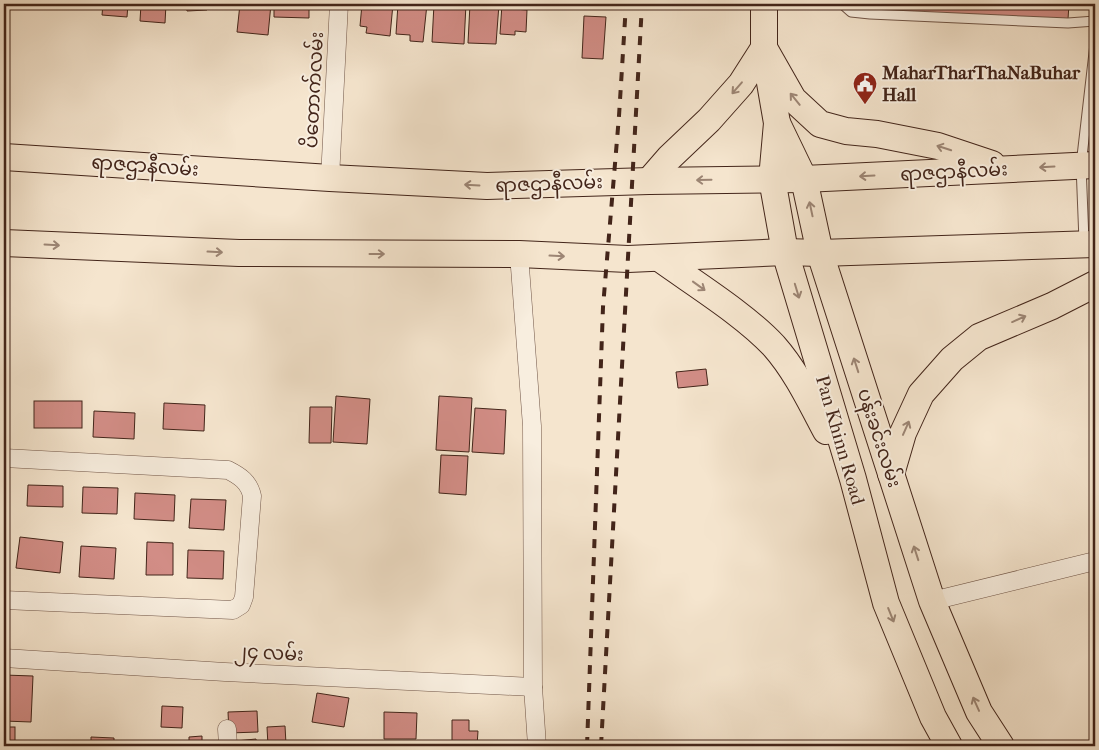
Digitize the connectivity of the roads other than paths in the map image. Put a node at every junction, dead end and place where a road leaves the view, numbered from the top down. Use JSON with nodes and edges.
{"nodes":[{"id":1,"x":340,"y":4,"type":"edge"},
{"id":2,"x":764,"y":4,"type":"edge"},
{"id":3,"x":842,"y":4,"type":"edge"},
{"id":4,"x":1095,"y":21,"type":"edge"},
{"id":5,"x":1095,"y":44,"type":"edge"},
{"id":6,"x":764,"y":48,"type":"junction"},
{"id":7,"x":776,"y":123,"type":"junction"},
{"id":8,"x":4,"y":157,"type":"edge"},
{"id":9,"x":1088,"y":165,"type":"edge"},
{"id":10,"x":1007,"y":169,"type":"junction"},
{"id":11,"x":330,"y":178,"type":"junction"},
{"id":12,"x":804,"y":179,"type":"junction"},
{"id":13,"x":772,"y":180,"type":"junction"},
{"id":14,"x":650,"y":181,"type":"junction"},
{"id":15,"x":4,"y":243,"type":"edge"},
{"id":16,"x":1090,"y":244,"type":"edge"},
{"id":17,"x":785,"y":252,"type":"junction"},
{"id":18,"x":820,"y":253,"type":"junction"},
{"id":19,"x":519,"y":254,"type":"junction"},
{"id":20,"x":659,"y":258,"type":"junction"},
{"id":21,"x":1095,"y":284,"type":"edge"},
{"id":22,"x":4,"y":458,"type":"edge"},
{"id":23,"x":890,"y":474,"type":"junction"},
{"id":24,"x":853,"y":479,"type":"junction"},
{"id":25,"x":1095,"y":561,"type":"edge"},
{"id":26,"x":4,"y":600,"type":"edge"},
{"id":27,"x":932,"y":601,"type":"junction"},
{"id":28,"x":4,"y":658,"type":"edge"},
{"id":29,"x":533,"y":687,"type":"junction"},
{"id":30,"x":536,"y":746,"type":"edge"},
{"id":31,"x":949,"y":746,"type":"edge"},
{"id":32,"x":1000,"y":746,"type":"edge"}],
"edges":[{"from":1,"to":11,"type":"street","name":"ပိတောက်လမ်း"},
{"from":2,"to":6,"type":"main road"},
{"from":3,"to":4,"type":"lane"},
{"from":5,"to":9,"type":"lane"},
{"from":6,"to":7,"type":"main road"},
{"from":10,"to":6,"type":"main road","one_way":true},
{"from":6,"to":14,"type":"main road","one_way":true},
{"from":7,"to":12,"type":"main road","name":"ပန်းခင်းလမ်း"},
{"from":7,"to":13,"type":"main road","name":"Pan Khinn Road"},
{"from":8,"to":11,"type":"main road","name":"ရာဇဌာနီလမ်း"},
{"from":9,"to":10,"type":"main road","name":"ရာဇဌာနီလမ်း","one_way":true},
{"from":9,"to":16,"type":"lane"},
{"from":10,"to":12,"type":"main road","name":"ရာဇဌာနီလမ်း","one_way":true},
{"from":14,"to":11,"type":"main road","name":"ရာဇဌာနီလမ်း","one_way":true},
{"from":12,"to":13,"type":"main road","name":"ရာဇဌာနီလမ်း"},
{"from":18,"to":12,"type":"main road","name":"ပန်းခင်းလမ်း","one_way":true},
{"from":13,"to":14,"type":"main road","name":"ရာဇဌာနီလမ်း","one_way":true},
{"from":13,"to":17,"type":"main road","name":"Pan Khinn Road"},
{"from":15,"to":19,"type":"main road","one_way":true},
{"from":16,"to":18,"type":"main road"},
{"from":17,"to":18,"type":"main road"},
{"from":17,"to":20,"type":"main road"},
{"from":17,"to":24,"type":"main road","name":"Pan Khinn Road","one_way":true},
{"from":23,"to":18,"type":"main road","name":"ပန်းခင်းလမ်း","one_way":true},
{"from":19,"to":20,"type":"main road","one_way":true},
{"from":19,"to":29,"type":"street"},
{"from":20,"to":24,"type":"main road","one_way":true},
{"from":23,"to":21,"type":"main road","one_way":true},
{"from":22,"to":26,"type":"street"},
{"from":27,"to":23,"type":"main road","name":"ပန်းခင်းလမ်း","one_way":true},
{"from":24,"to":31,"type":"main road","name":"Pan Khinn Road","one_way":true},
{"from":25,"to":27,"type":"street"},
{"from":32,"to":27,"type":"main road","name":"ပန်းခင်းလမ်း","one_way":true},
{"from":28,"to":29,"type":"street","name":"၂၄ လမ်း"},
{"from":29,"to":30,"type":"street"}]}
